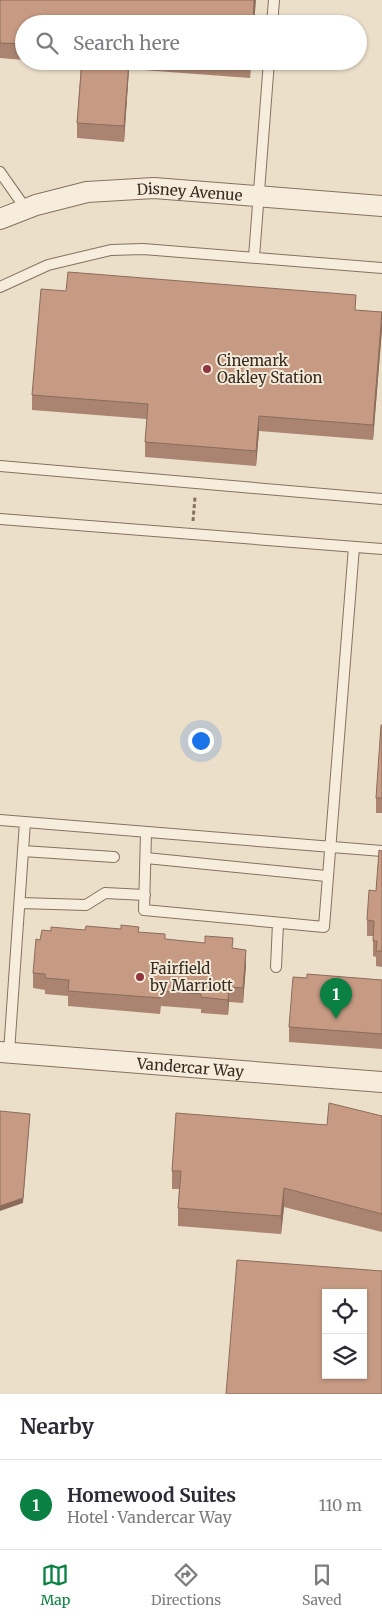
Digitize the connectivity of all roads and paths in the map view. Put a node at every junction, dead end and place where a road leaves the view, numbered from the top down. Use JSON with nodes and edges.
{"nodes":[{"id":1,"x":274,"y":0,"type":"edge"},
{"id":2,"x":273,"y":15,"type":"edge"},
{"id":3,"x":269,"y":70,"type":"edge"},
{"id":4,"x":0,"y":172,"type":"edge"},
{"id":5,"x":258,"y":197,"type":"junction"},
{"id":6,"x":382,"y":206,"type":"edge"},
{"id":7,"x":26,"y":209,"type":"junction"},
{"id":8,"x":0,"y":219,"type":"edge"},
{"id":9,"x":254,"y":258,"type":"junction"},
{"id":10,"x":382,"y":268,"type":"edge"},
{"id":11,"x":0,"y":288,"type":"edge"},
{"id":12,"x":0,"y":466,"type":"edge"},
{"id":13,"x":382,"y":499,"type":"edge"},
{"id":14,"x":0,"y":519,"type":"edge"},
{"id":15,"x":354,"y":547,"type":"junction"},
{"id":16,"x":382,"y":549,"type":"edge"},
{"id":17,"x":0,"y":820,"type":"edge"},
{"id":18,"x":25,"y":822,"type":"junction"},
{"id":19,"x":146,"y":832,"type":"junction"},
{"id":20,"x":329,"y":847,"type":"junction"},
{"id":21,"x":23,"y":851,"type":"junction"},
{"id":22,"x":382,"y":851,"type":"edge"},
{"id":23,"x":114,"y":857,"type":"dead end"},
{"id":24,"x":146,"y":858,"type":"junction"},
{"id":25,"x":326,"y":876,"type":"junction"},
{"id":26,"x":145,"y":895,"type":"junction"},
{"id":27,"x":20,"y":903,"type":"junction"},
{"id":28,"x":278,"y":923,"type":"junction"},
{"id":29,"x":276,"y":967,"type":"dead end"},
{"id":30,"x":4,"y":1052,"type":"edge"},
{"id":31,"x":382,"y":1082,"type":"edge"}],
"edges":[{"from":1,"to":2,"type":"lane"},
{"from":3,"to":5,"type":"lane"},
{"from":4,"to":7,"type":"lane"},
{"from":5,"to":6,"type":"street","name":"Disney Avenue"},
{"from":5,"to":7,"type":"street","name":"Disney Avenue"},
{"from":5,"to":9,"type":"lane"},
{"from":7,"to":8,"type":"street","name":"Disney Avenue"},
{"from":9,"to":10,"type":"lane"},
{"from":9,"to":11,"type":"lane"},
{"from":12,"to":13,"type":"lane"},
{"from":14,"to":15,"type":"lane"},
{"from":15,"to":16,"type":"lane"},
{"from":15,"to":20,"type":"lane"},
{"from":17,"to":18,"type":"lane"},
{"from":18,"to":19,"type":"lane"},
{"from":18,"to":21,"type":"lane"},
{"from":19,"to":20,"type":"lane"},
{"from":19,"to":24,"type":"lane"},
{"from":20,"to":22,"type":"lane"},
{"from":20,"to":25,"type":"lane"},
{"from":21,"to":23,"type":"lane"},
{"from":21,"to":27,"type":"lane"},
{"from":24,"to":25,"type":"lane"},
{"from":24,"to":26,"type":"lane"},
{"from":25,"to":28,"type":"lane"},
{"from":26,"to":27,"type":"lane"},
{"from":26,"to":28,"type":"lane"},
{"from":27,"to":30,"type":"lane"},
{"from":28,"to":29,"type":"lane"},
{"from":30,"to":31,"type":"street","name":"Vandercar Way"}]}
